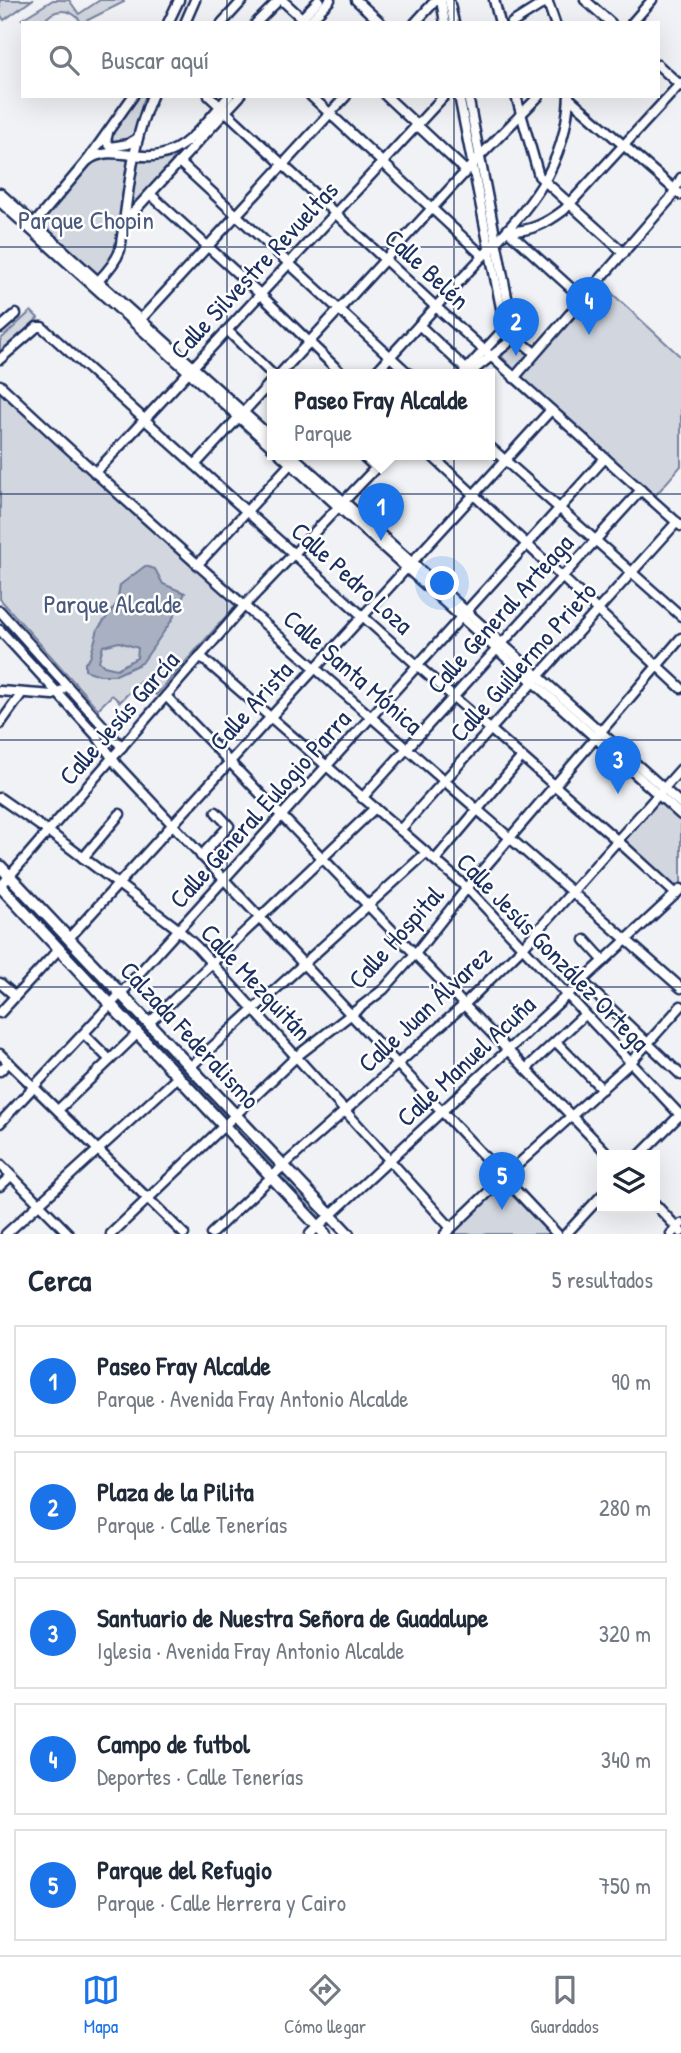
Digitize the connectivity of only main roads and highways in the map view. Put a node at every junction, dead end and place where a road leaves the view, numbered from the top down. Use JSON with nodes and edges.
{"nodes":[{"id":1,"x":0,"y":866,"type":"edge"},
{"id":2,"x":0,"y":887,"type":"edge"},
{"id":3,"x":322,"y":1230,"type":"edge"},
{"id":4,"x":348,"y":1234,"type":"edge"}],
"edges":[{"from":1,"to":4,"type":"main road","name":"Calzada Federalismo"},
{"from":2,"to":3,"type":"main road","name":"Calzada Federalismo"}]}
